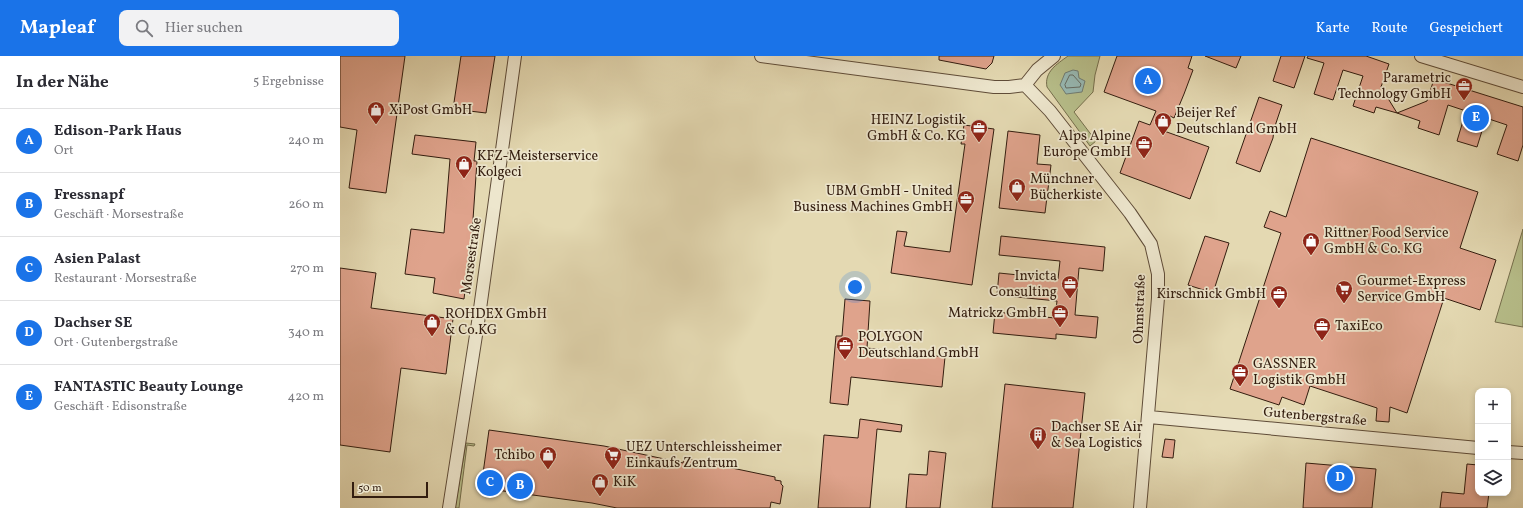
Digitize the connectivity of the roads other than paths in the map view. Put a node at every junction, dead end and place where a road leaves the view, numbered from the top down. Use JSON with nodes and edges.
{"nodes":[{"id":1,"x":515,"y":56,"type":"edge"},
{"id":2,"x":761,"y":56,"type":"edge"},
{"id":3,"x":1054,"y":56,"type":"edge"},
{"id":4,"x":1421,"y":56,"type":"edge"},
{"id":5,"x":1024,"y":84,"type":"junction"},
{"id":6,"x":1523,"y":86,"type":"edge"},
{"id":7,"x":1149,"y":417,"type":"junction"},
{"id":8,"x":1475,"y":448,"type":"edge"},
{"id":9,"x":1511,"y":452,"type":"edge"},
{"id":10,"x":1523,"y":453,"type":"edge"},
{"id":11,"x":449,"y":508,"type":"edge"},
{"id":12,"x":1140,"y":508,"type":"edge"}],
"edges":[{"from":1,"to":11,"type":"street","name":"Morsestraße"},
{"from":2,"to":5,"type":"street"},
{"from":3,"to":5,"type":"street"},
{"from":4,"to":6,"type":"street"},
{"from":5,"to":7,"type":"street","name":"Ohmstraße"},
{"from":7,"to":8,"type":"street","name":"Gutenbergstraße"},
{"from":7,"to":12,"type":"street","name":"Ohmstraße"},
{"from":9,"to":10,"type":"street"}]}
